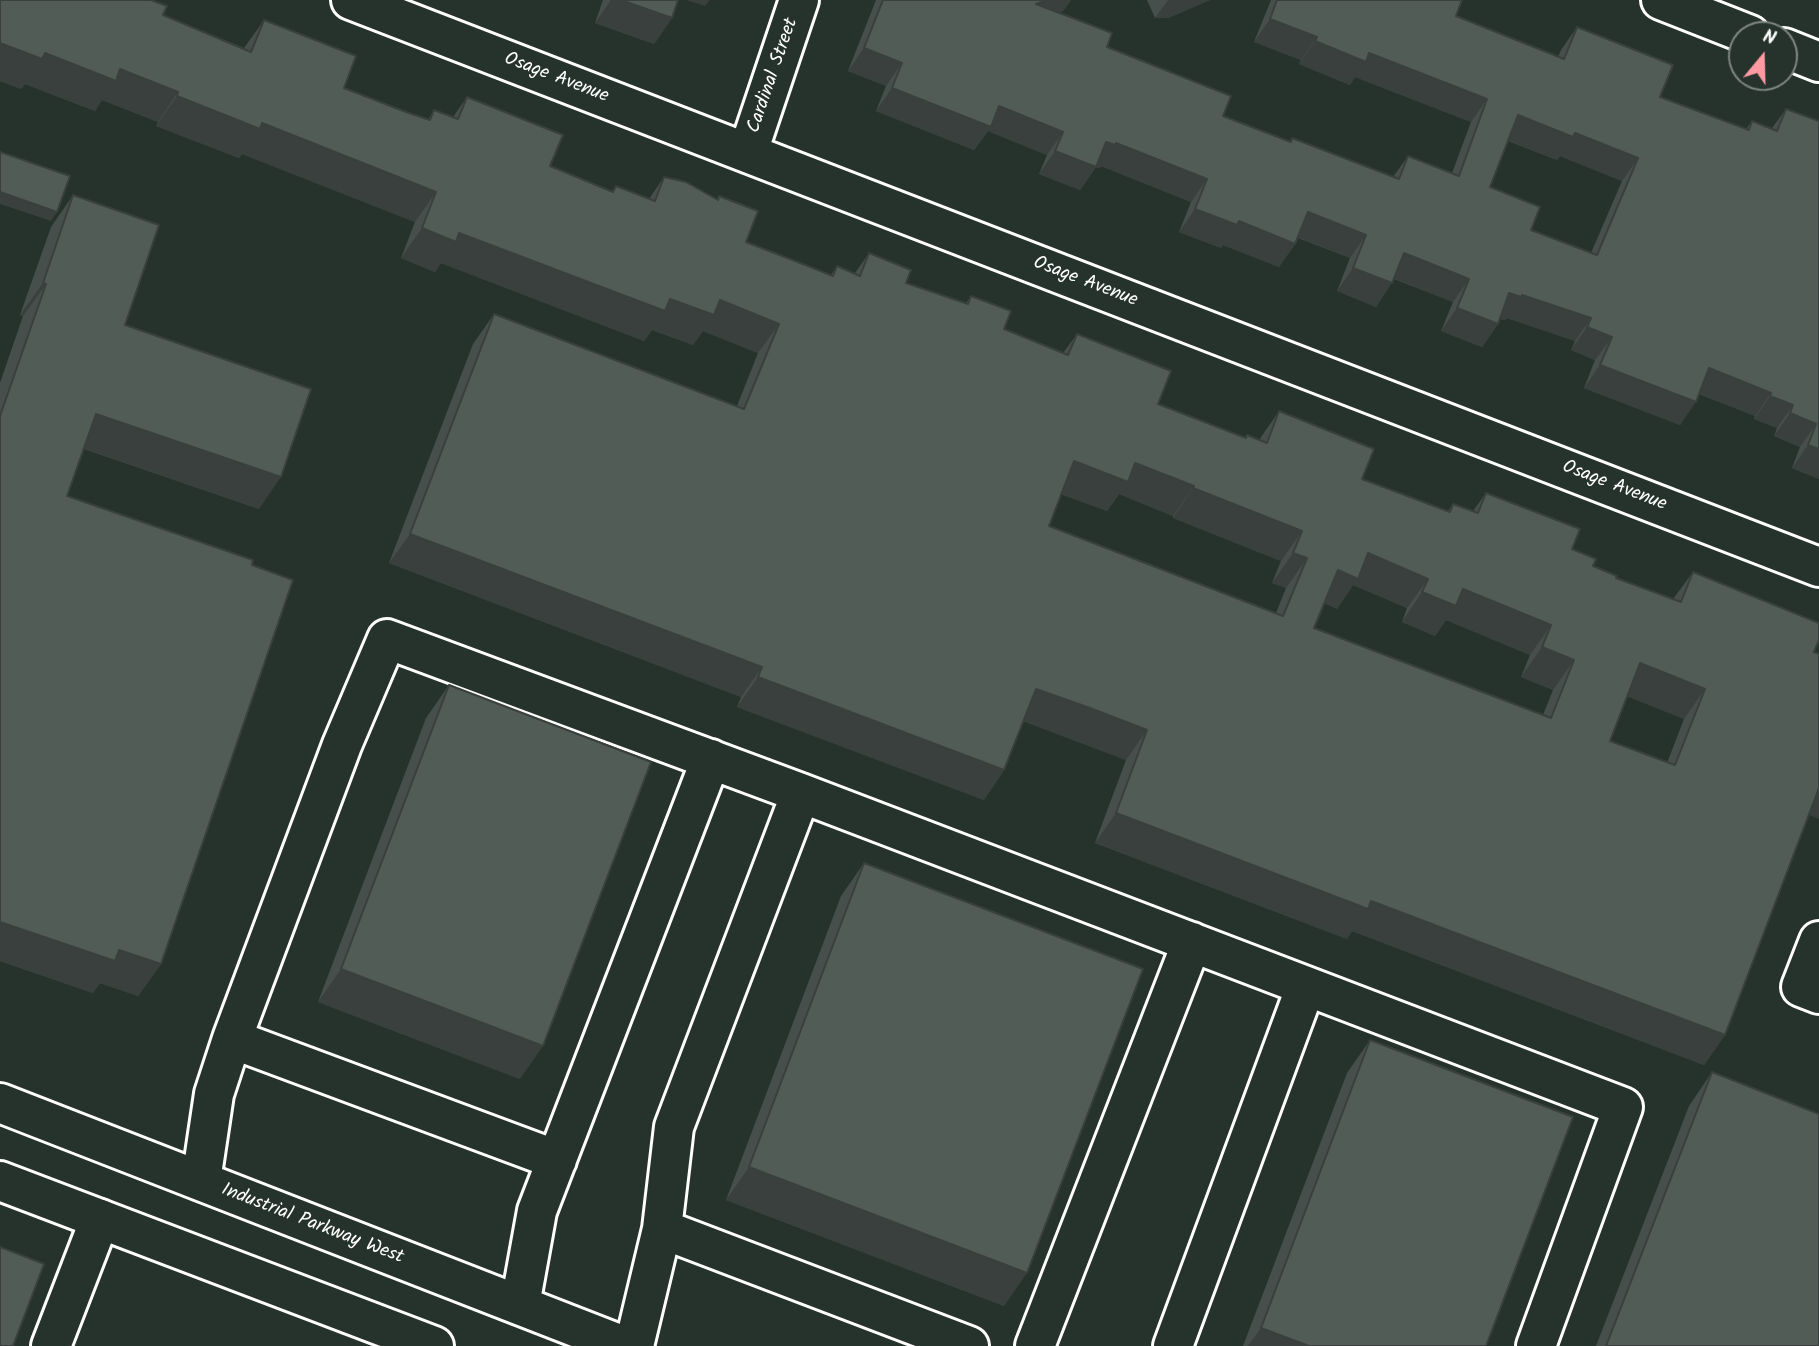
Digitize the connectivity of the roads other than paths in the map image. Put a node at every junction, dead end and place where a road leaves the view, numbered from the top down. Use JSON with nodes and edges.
{"nodes":[{"id":1,"x":351,"y":0,"type":"edge"},
{"id":2,"x":799,"y":0,"type":"edge"},
{"id":3,"x":1661,"y":0,"type":"edge"},
{"id":4,"x":1728,"y":26,"type":"edge"},
{"id":5,"x":1798,"y":54,"type":"edge"},
{"id":6,"x":1819,"y":62,"type":"edge"},
{"id":7,"x":748,"y":152,"type":"junction"},
{"id":8,"x":1819,"y":566,"type":"edge"},
{"id":9,"x":711,"y":759,"type":"junction"},
{"id":10,"x":801,"y":793,"type":"junction"},
{"id":11,"x":1819,"y":941,"type":"edge"},
{"id":12,"x":1192,"y":942,"type":"junction"},
{"id":13,"x":1306,"y":986,"type":"junction"},
{"id":14,"x":1819,"y":994,"type":"edge"},
{"id":15,"x":232,"y":1039,"type":"junction"},
{"id":16,"x":0,"y":1103,"type":"edge"},
{"id":17,"x":557,"y":1160,"type":"junction"},
{"id":18,"x":0,"y":1181,"type":"edge"},
{"id":19,"x":201,"y":1181,"type":"junction"},
{"id":20,"x":100,"y":1219,"type":"junction"},
{"id":21,"x":662,"y":1229,"type":"junction"},
{"id":22,"x":520,"y":1305,"type":"junction"},
{"id":23,"x":51,"y":1346,"type":"edge"},
{"id":24,"x":434,"y":1346,"type":"edge"},
{"id":25,"x":624,"y":1346,"type":"edge"},
{"id":26,"x":634,"y":1346,"type":"edge"},
{"id":27,"x":969,"y":1346,"type":"edge"},
{"id":28,"x":1035,"y":1346,"type":"edge"},
{"id":29,"x":1173,"y":1346,"type":"edge"},
{"id":30,"x":1536,"y":1346,"type":"edge"}],
"edges":[{"from":1,"to":7,"type":"street","name":"Osage Avenue"},
{"from":2,"to":7,"type":"street","name":"Cardinal Street"},
{"from":3,"to":4,"type":"street"},
{"from":5,"to":6,"type":"street"},
{"from":7,"to":8,"type":"street","name":"Osage Avenue"},
{"from":9,"to":10,"type":"street"},
{"from":9,"to":15,"type":"street"},
{"from":9,"to":17,"type":"street"},
{"from":10,"to":12,"type":"street"},
{"from":10,"to":21,"type":"street"},
{"from":11,"to":14,"type":"street"},
{"from":12,"to":13,"type":"street"},
{"from":12,"to":28,"type":"street"},
{"from":13,"to":29,"type":"street"},
{"from":13,"to":30,"type":"street"},
{"from":15,"to":17,"type":"street"},
{"from":15,"to":19,"type":"street"},
{"from":16,"to":19,"type":"street","name":"Industrial Parkway West"},
{"from":17,"to":22,"type":"street"},
{"from":18,"to":20,"type":"street"},
{"from":19,"to":22,"type":"street","name":"Industrial Parkway West"},
{"from":20,"to":23,"type":"street"},
{"from":20,"to":24,"type":"street"},
{"from":21,"to":26,"type":"street"},
{"from":21,"to":27,"type":"street"},
{"from":22,"to":25,"type":"street","name":"Industrial Parkway West"}]}
